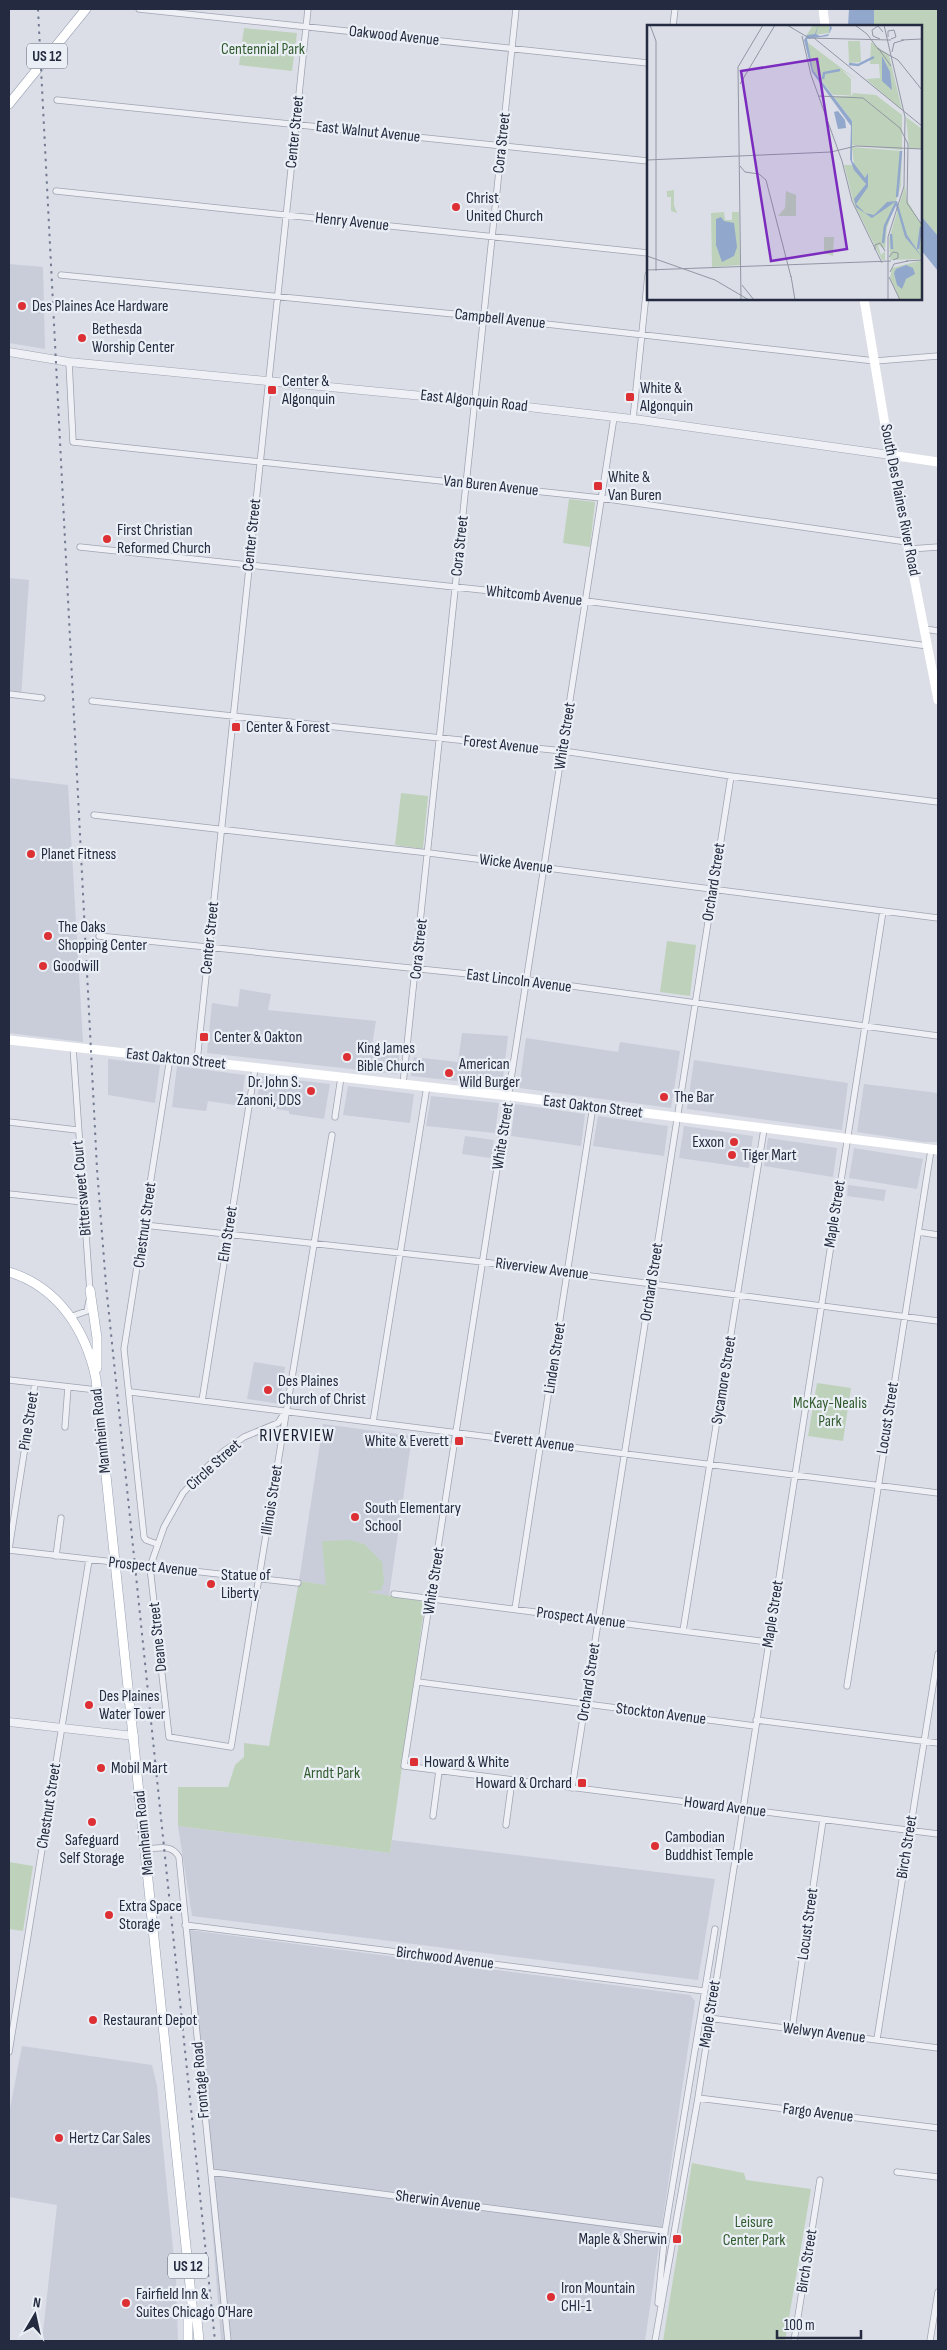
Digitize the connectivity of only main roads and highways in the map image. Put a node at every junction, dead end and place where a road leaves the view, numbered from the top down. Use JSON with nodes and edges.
{"nodes":[{"id":1,"x":86,"y":9,"type":"edge"},
{"id":2,"x":823,"y":9,"type":"edge"},
{"id":3,"x":825,"y":25,"type":"edge"},
{"id":4,"x":9,"y":104,"type":"edge"},
{"id":5,"x":864,"y":300,"type":"edge"},
{"id":6,"x":890,"y":456,"type":"junction"},
{"id":7,"x":938,"y":462,"type":"edge"},
{"id":8,"x":938,"y":700,"type":"edge"},
{"id":9,"x":9,"y":1040,"type":"edge"},
{"id":10,"x":934,"y":1150,"type":"edge"},
{"id":11,"x":9,"y":1272,"type":"edge"},
{"id":12,"x":90,"y":1290,"type":"road end"},
{"id":13,"x":96,"y":1379,"type":"junction"},
{"id":14,"x":193,"y":2314,"type":"junction"},
{"id":15,"x":188,"y":2341,"type":"edge"},
{"id":16,"x":199,"y":2341,"type":"edge"}],
"edges":[{"from":1,"to":4,"type":"main road","number":"US 12"},
{"from":2,"to":3,"type":"main road"},
{"from":5,"to":6,"type":"main road","name":"South Des Plaines River Road"},
{"from":6,"to":7,"type":"main road","name":"East Algonquin Road"},
{"from":6,"to":8,"type":"main road","name":"South Des Plaines River Road"},
{"from":9,"to":10,"type":"main road","name":"East Oakton Street"},
{"from":11,"to":13,"type":"main road","name":"Mannheim Road","number":"US 12"},
{"from":12,"to":13,"type":"main road"},
{"from":13,"to":14,"type":"main road","name":"Mannheim Road","number":"US 12"},
{"from":14,"to":15,"type":"main road","name":"Mannheim Road","number":"US 12"},
{"from":14,"to":16,"type":"main road","name":"Mannheim Road","number":"US 12"}]}
